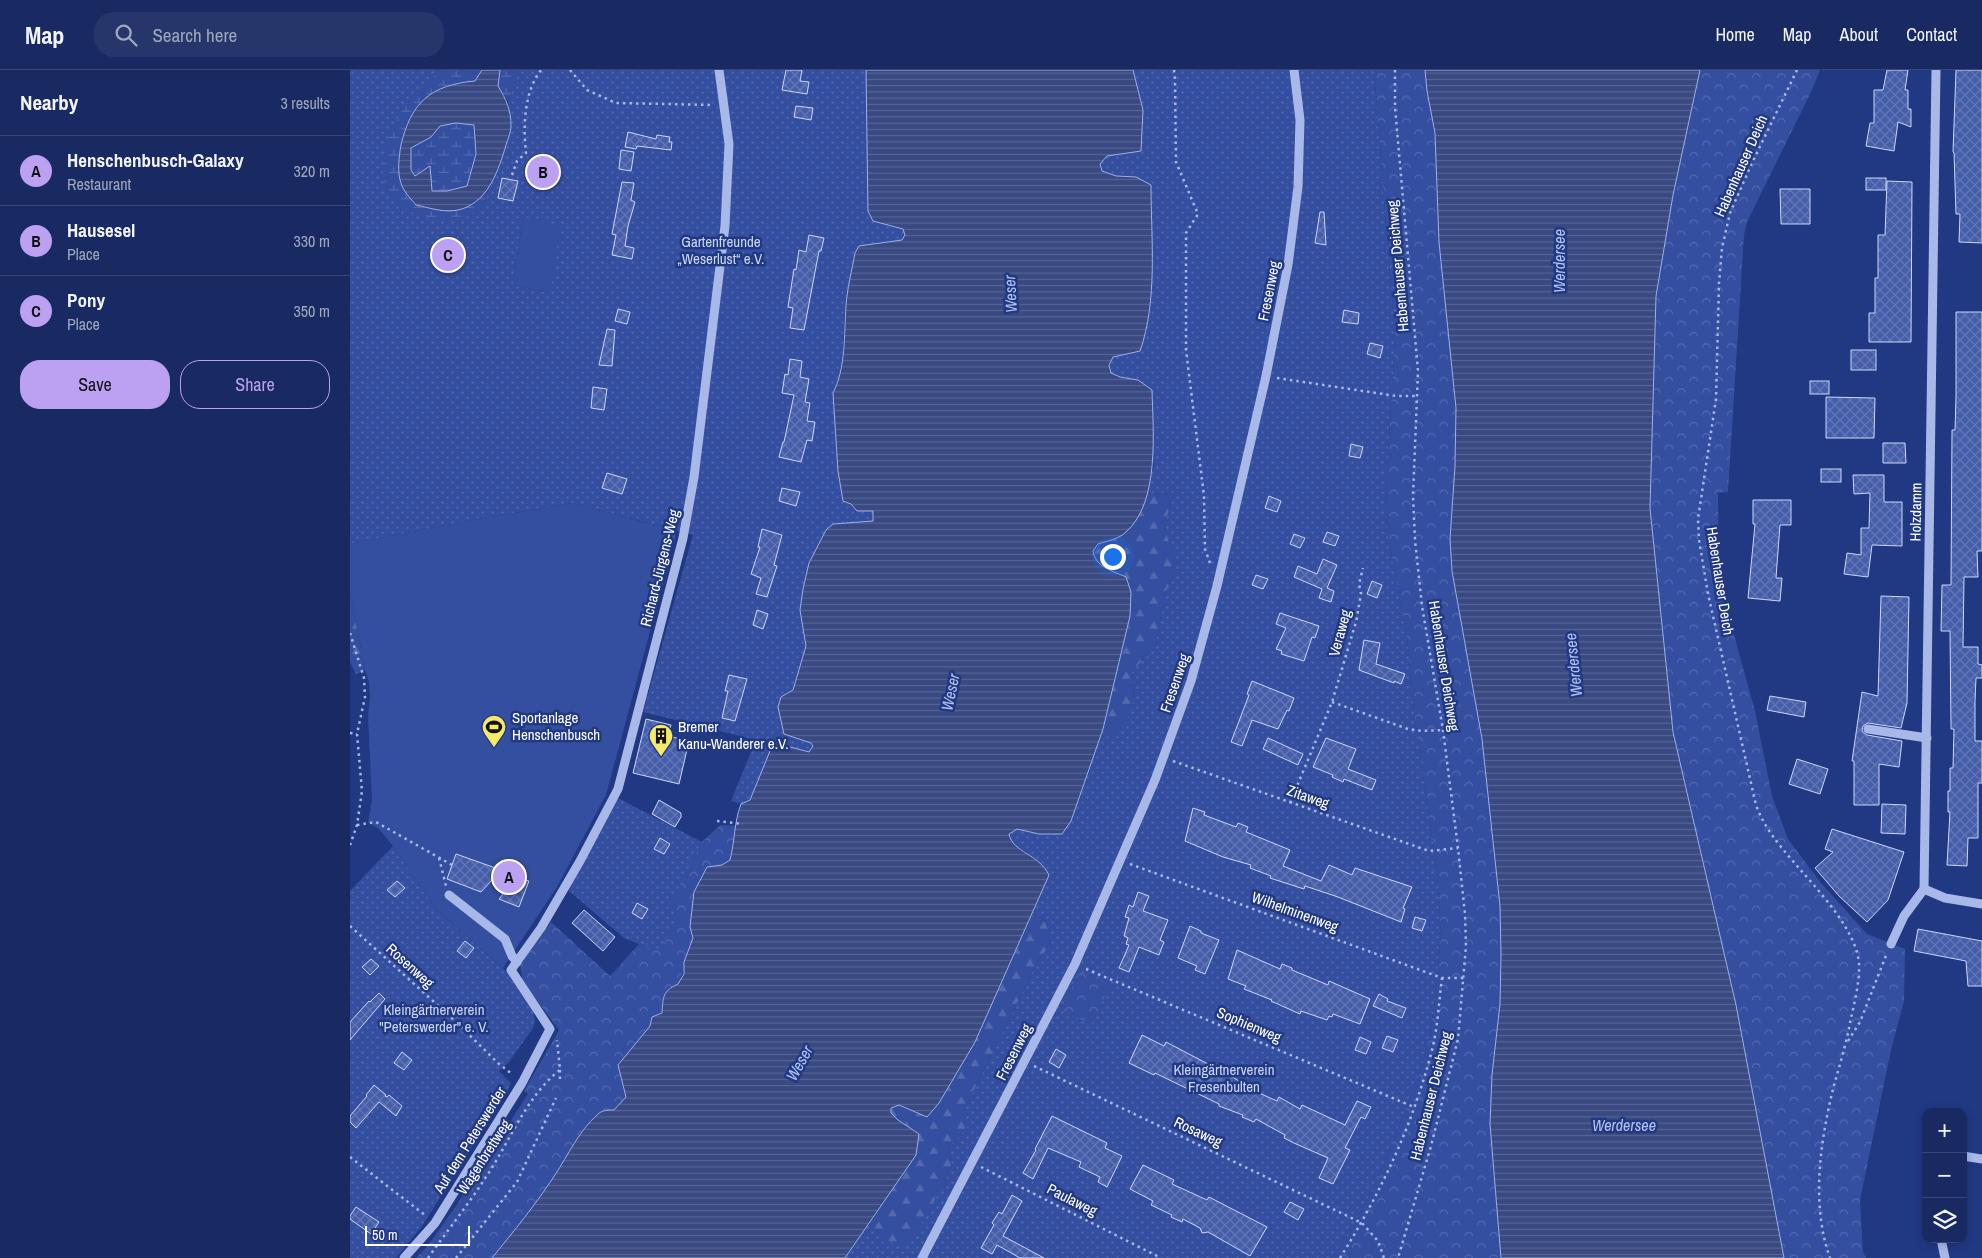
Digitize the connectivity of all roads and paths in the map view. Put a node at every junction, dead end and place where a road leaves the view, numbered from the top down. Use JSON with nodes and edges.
{"nodes":[{"id":1,"x":541,"y":70,"type":"edge"},
{"id":2,"x":570,"y":70,"type":"edge"},
{"id":3,"x":719,"y":70,"type":"edge"},
{"id":4,"x":1174,"y":70,"type":"edge"},
{"id":5,"x":1294,"y":70,"type":"edge"},
{"id":6,"x":1394,"y":70,"type":"edge"},
{"id":7,"x":1797,"y":70,"type":"edge"},
{"id":8,"x":1936,"y":70,"type":"edge"},
{"id":9,"x":723,"y":106,"type":"junction"},
{"id":10,"x":512,"y":176,"type":"dead end"},
{"id":11,"x":1266,"y":376,"type":"junction"},
{"id":12,"x":1418,"y":396,"type":"junction"},
{"id":13,"x":1363,"y":568,"type":"dead end"},
{"id":14,"x":1217,"y":586,"type":"junction"},
{"id":15,"x":350,"y":633,"type":"edge"},
{"id":16,"x":1332,"y":702,"type":"junction"},
{"id":17,"x":1868,"y":729,"type":"dead end"},
{"id":18,"x":1443,"y":730,"type":"junction"},
{"id":19,"x":350,"y":733,"type":"edge"},
{"id":20,"x":357,"y":734,"type":"junction"},
{"id":21,"x":1927,"y":738,"type":"junction"},
{"id":22,"x":1163,"y":757,"type":"junction"},
{"id":23,"x":1290,"y":803,"type":"junction"},
{"id":24,"x":717,"y":821,"type":"dead end"},
{"id":25,"x":743,"y":824,"type":"dead end"},
{"id":26,"x":357,"y":825,"type":"junction"},
{"id":27,"x":350,"y":845,"type":"edge"},
{"id":28,"x":1458,"y":848,"type":"junction"},
{"id":29,"x":438,"y":858,"type":"junction"},
{"id":30,"x":1120,"y":860,"type":"junction"},
{"id":31,"x":452,"y":865,"type":"dead end"},
{"id":32,"x":1924,"y":889,"type":"junction"},
{"id":33,"x":449,"y":895,"type":"joint"},
{"id":34,"x":1982,"y":904,"type":"edge"},
{"id":35,"x":350,"y":926,"type":"edge"},
{"id":36,"x":1891,"y":944,"type":"joint"},
{"id":37,"x":517,"y":962,"type":"junction"},
{"id":38,"x":1075,"y":964,"type":"junction"},
{"id":39,"x":1442,"y":978,"type":"junction"},
{"id":40,"x":1464,"y":978,"type":"junction"},
{"id":41,"x":550,"y":1029,"type":"junction"},
{"id":42,"x":1846,"y":1045,"type":"junction"},
{"id":43,"x":1024,"y":1062,"type":"junction"},
{"id":44,"x":560,"y":1070,"type":"junction"},
{"id":45,"x":560,"y":1081,"type":"dead end"},
{"id":46,"x":522,"y":1082,"type":"junction"},
{"id":47,"x":556,"y":1098,"type":"dead end"},
{"id":48,"x":1414,"y":1107,"type":"junction"},
{"id":49,"x":350,"y":1157,"type":"edge"},
{"id":50,"x":1967,"y":1157,"type":"edge"},
{"id":51,"x":1982,"y":1159,"type":"edge"},
{"id":52,"x":973,"y":1162,"type":"junction"},
{"id":53,"x":435,"y":1223,"type":"junction"},
{"id":54,"x":1362,"y":1223,"type":"junction"},
{"id":55,"x":1943,"y":1243,"type":"edge"},
{"id":56,"x":404,"y":1258,"type":"edge"},
{"id":57,"x":428,"y":1258,"type":"edge"},
{"id":58,"x":456,"y":1258,"type":"edge"},
{"id":59,"x":922,"y":1258,"type":"edge"},
{"id":60,"x":1162,"y":1258,"type":"edge"},
{"id":61,"x":1340,"y":1258,"type":"edge"},
{"id":62,"x":1384,"y":1258,"type":"edge"},
{"id":63,"x":1398,"y":1258,"type":"edge"},
{"id":64,"x":1830,"y":1258,"type":"edge"},
{"id":65,"x":1945,"y":1258,"type":"edge"}],
"edges":[{"from":1,"to":10,"type":"path"},
{"from":2,"to":9,"type":"path"},
{"from":3,"to":9,"type":"street","name":"Richard-Jürgens-Weg"},
{"from":4,"to":14,"type":"path"},
{"from":5,"to":11,"type":"street","name":"Fresenweg"},
{"from":6,"to":12,"type":"path","name":"Habenhauser Deichweg"},
{"from":7,"to":42,"type":"path","name":"Habenhauser Deich"},
{"from":8,"to":21,"type":"street","name":"Holzdamm"},
{"from":9,"to":37,"type":"street","name":"Richard-Jürgens-Weg"},
{"from":11,"to":12,"type":"path"},
{"from":11,"to":14,"type":"street","name":"Fresenweg"},
{"from":12,"to":18,"type":"path","name":"Habenhauser Deichweg"},
{"from":13,"to":16,"type":"path","name":"Veraweg"},
{"from":14,"to":22,"type":"street","name":"Fresenweg"},
{"from":15,"to":20,"type":"path"},
{"from":16,"to":18,"type":"path"},
{"from":16,"to":23,"type":"path","name":"Veraweg"},
{"from":17,"to":21,"type":"street"},
{"from":18,"to":28,"type":"path","name":"Habenhauser Deichweg"},
{"from":19,"to":20,"type":"path"},
{"from":20,"to":26,"type":"path"},
{"from":21,"to":32,"type":"street","name":"Holzdamm"},
{"from":22,"to":23,"type":"path","name":"Zitaweg"},
{"from":22,"to":30,"type":"street","name":"Fresenweg"},
{"from":23,"to":28,"type":"path","name":"Zitaweg"},
{"from":24,"to":25,"type":"path"},
{"from":26,"to":27,"type":"path"},
{"from":26,"to":29,"type":"path"},
{"from":28,"to":40,"type":"path","name":"Habenhauser Deichweg"},
{"from":29,"to":31,"type":"path"},
{"from":29,"to":33,"type":"path"},
{"from":30,"to":38,"type":"street","name":"Fresenweg"},
{"from":30,"to":39,"type":"path","name":"Wilhelminenweg"},
{"from":32,"to":34,"type":"street"},
{"from":32,"to":36,"type":"street"},
{"from":33,"to":37,"type":"street"},
{"from":35,"to":46,"type":"path","name":"Rosenweg"},
{"from":36,"to":42,"type":"path","name":"Habenhauser Deich"},
{"from":37,"to":41,"type":"street"},
{"from":38,"to":43,"type":"street","name":"Fresenweg"},
{"from":38,"to":48,"type":"path","name":"Sophienweg"},
{"from":39,"to":40,"type":"path","name":"Wilhelminenweg"},
{"from":39,"to":48,"type":"path","name":"Habenhauser Deichweg"},
{"from":40,"to":63,"type":"path","name":"Habenhauser Deichweg"},
{"from":41,"to":44,"type":"path"},
{"from":41,"to":46,"type":"street","name":"Auf dem Peterswerder"},
{"from":42,"to":64,"type":"path","name":"Habenhauser Deich"},
{"from":43,"to":52,"type":"street","name":"Fresenweg"},
{"from":43,"to":54,"type":"path","name":"Rosaweg"},
{"from":44,"to":45,"type":"path"},
{"from":44,"to":57,"type":"path","name":"Wagenbrettweg"},
{"from":46,"to":53,"type":"street","name":"Auf dem Peterswerder"},
{"from":47,"to":58,"type":"path"},
{"from":48,"to":54,"type":"path","name":"Habenhauser Deichweg"},
{"from":49,"to":53,"type":"path"},
{"from":50,"to":51,"type":"street"},
{"from":52,"to":59,"type":"street","name":"Fresenweg"},
{"from":52,"to":60,"type":"path","name":"Paulaweg"},
{"from":53,"to":56,"type":"street","name":"Auf dem Peterswerder"},
{"from":54,"to":61,"type":"path","name":"Habenhauser Deichweg"},
{"from":54,"to":62,"type":"path"},
{"from":55,"to":65,"type":"street"}]}
